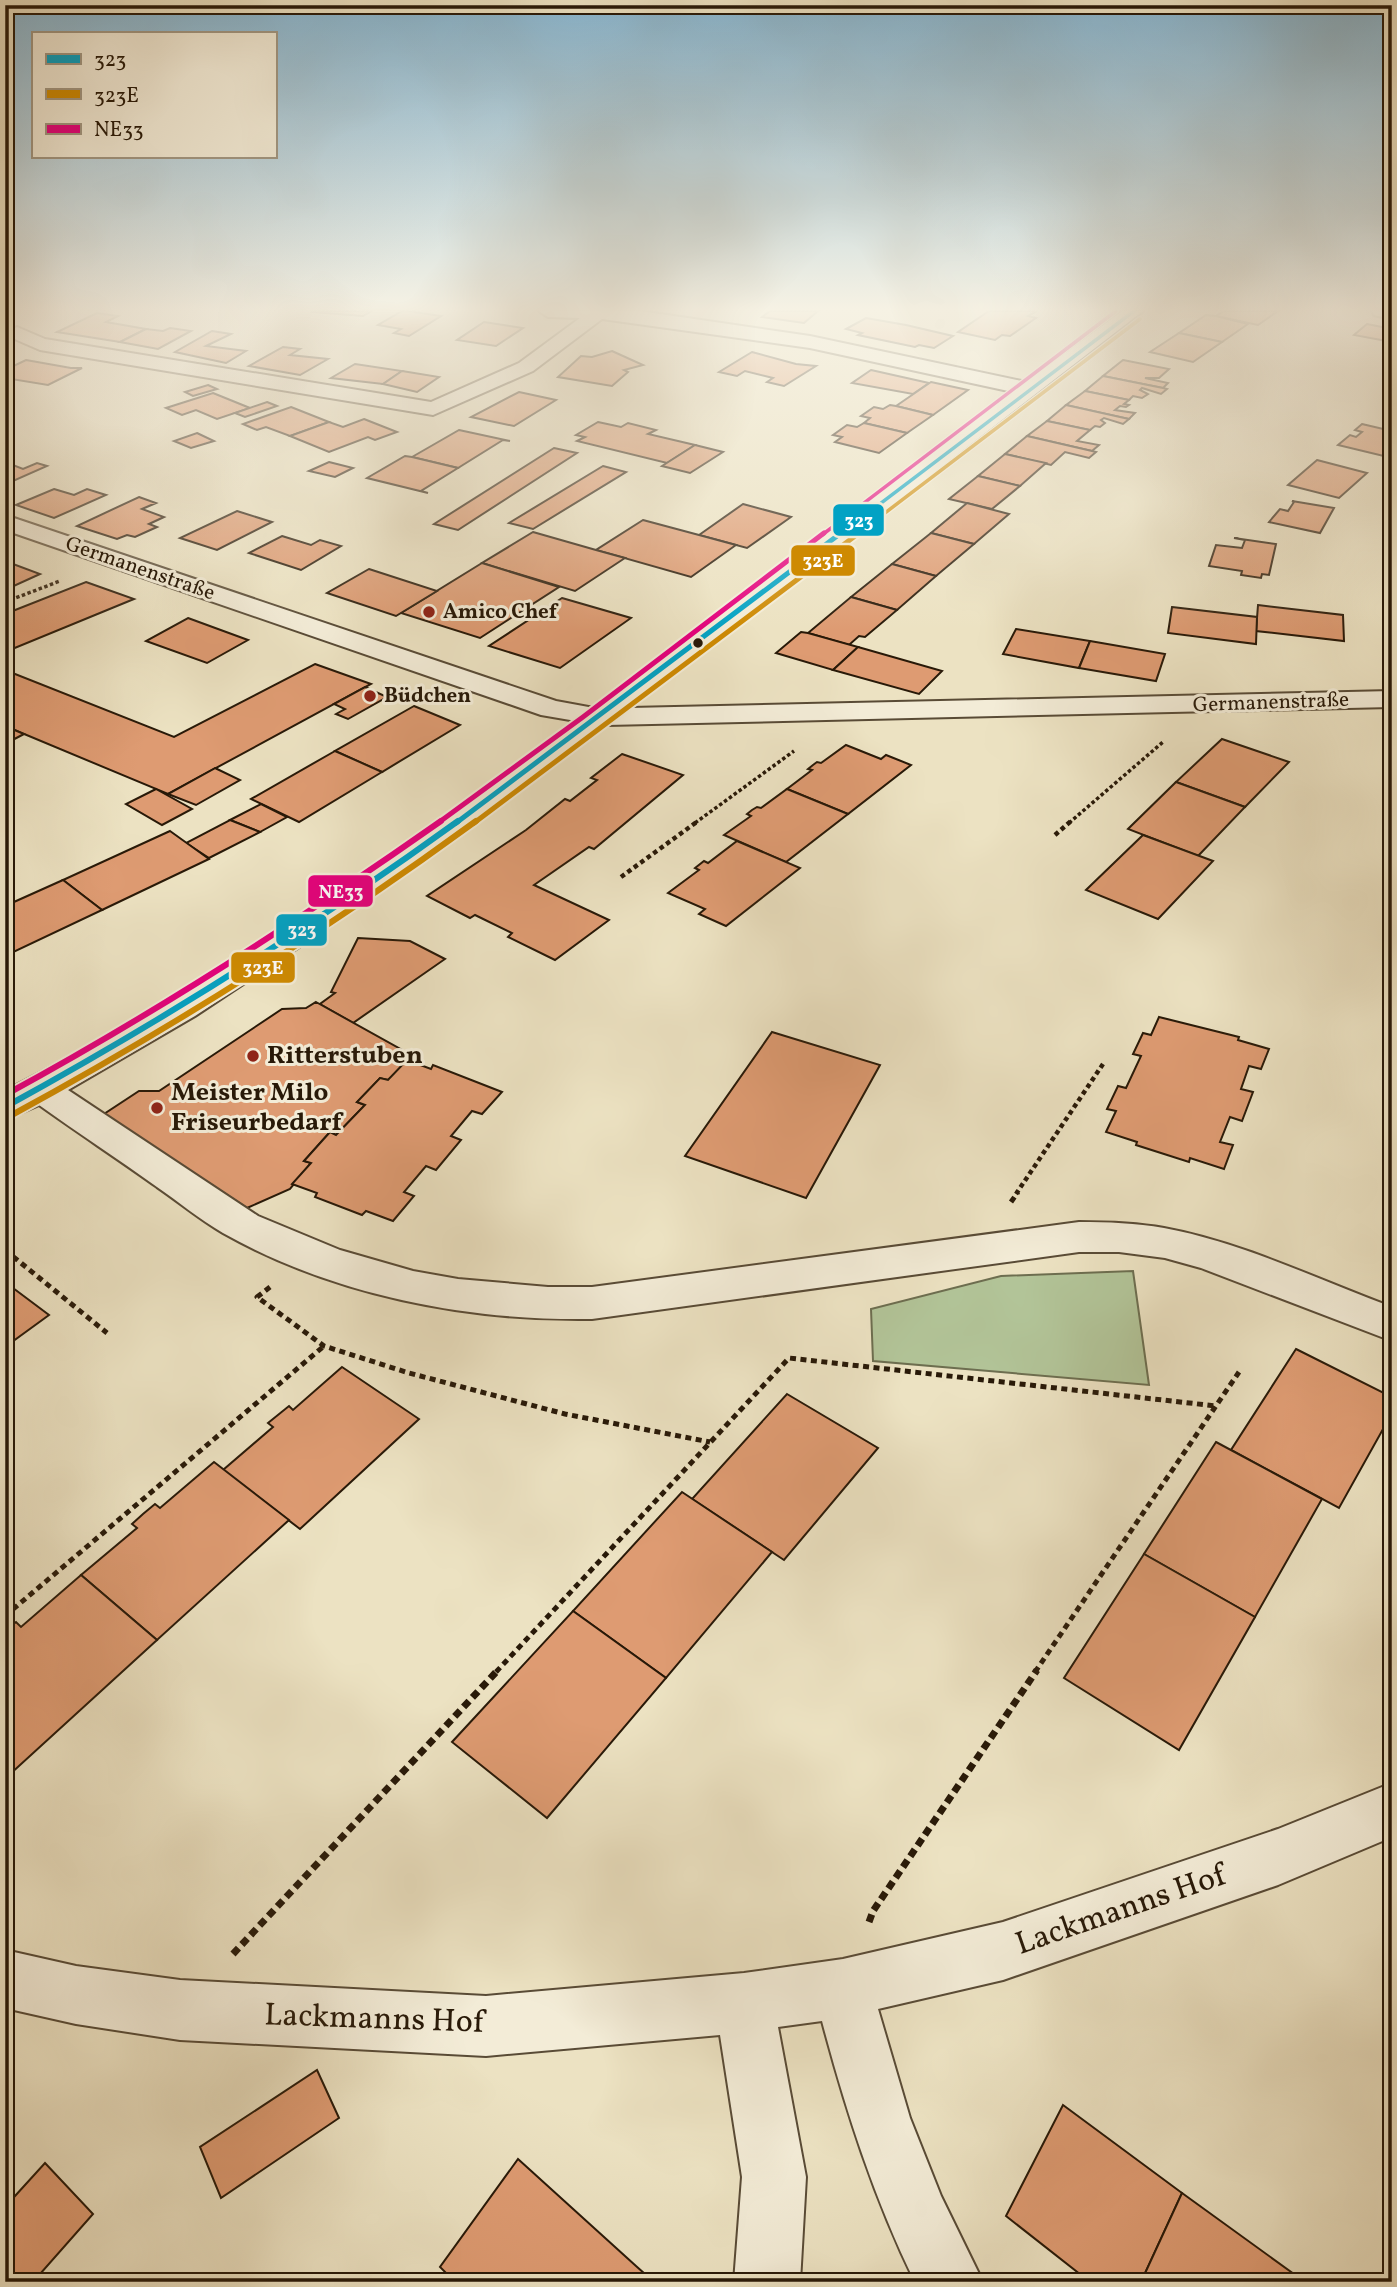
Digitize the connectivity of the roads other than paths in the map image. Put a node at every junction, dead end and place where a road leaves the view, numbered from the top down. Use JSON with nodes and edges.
{"nodes":[{"id":1,"x":991,"y":418,"type":"edge"},
{"id":2,"x":5,"y":522,"type":"edge"},
{"id":3,"x":1392,"y":699,"type":"edge"},
{"id":4,"x":600,"y":717,"type":"junction"},
{"id":5,"x":41,"y":1089,"type":"junction"},
{"id":6,"x":5,"y":1107,"type":"edge"},
{"id":7,"x":1392,"y":1325,"type":"edge"},
{"id":8,"x":1392,"y":1810,"type":"edge"},
{"id":9,"x":5,"y":1979,"type":"edge"},
{"id":10,"x":843,"y":1988,"type":"junction"},
{"id":11,"x":744,"y":2003,"type":"junction"},
{"id":12,"x":767,"y":2282,"type":"edge"},
{"id":13,"x":950,"y":2282,"type":"edge"}],
"edges":[{"from":1,"to":4,"type":"street"},
{"from":2,"to":4,"type":"street","name":"Germanenstraße"},
{"from":3,"to":4,"type":"street","name":"Germanenstraße"},
{"from":4,"to":5,"type":"street"},
{"from":5,"to":6,"type":"street"},
{"from":5,"to":7,"type":"street"},
{"from":8,"to":10,"type":"street","name":"Lackmanns Hof"},
{"from":9,"to":11,"type":"street","name":"Lackmanns Hof"},
{"from":10,"to":11,"type":"street","name":"Lackmanns Hof"},
{"from":10,"to":13,"type":"street"},
{"from":11,"to":12,"type":"street"}]}
